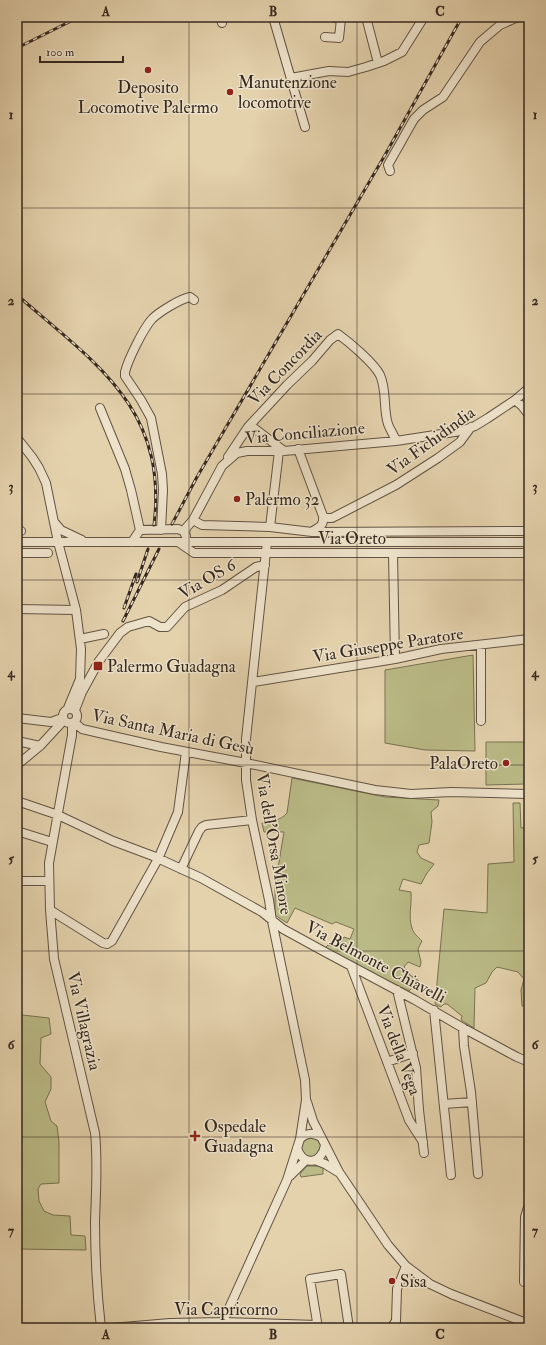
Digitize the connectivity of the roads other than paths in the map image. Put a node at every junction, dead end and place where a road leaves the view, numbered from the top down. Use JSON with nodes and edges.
{"nodes":[{"id":1,"x":273,"y":17,"type":"edge"},
{"id":2,"x":334,"y":17,"type":"edge"},
{"id":3,"x":366,"y":17,"type":"edge"},
{"id":4,"x":424,"y":17,"type":"edge"},
{"id":5,"x":518,"y":17,"type":"edge"},
{"id":6,"x":325,"y":37,"type":"dead end"},
{"id":7,"x":378,"y":63,"type":"junction"},
{"id":8,"x":291,"y":78,"type":"junction"},
{"id":9,"x":305,"y":128,"type":"dead end"},
{"id":10,"x":390,"y":171,"type":"dead end"},
{"id":11,"x":194,"y":300,"type":"dead end"},
{"id":12,"x":529,"y":388,"type":"edge"},
{"id":13,"x":515,"y":400,"type":"junction"},
{"id":14,"x":100,"y":408,"type":"dead end"},
{"id":15,"x":529,"y":415,"type":"edge"},
{"id":16,"x":250,"y":425,"type":"junction"},
{"id":17,"x":471,"y":427,"type":"junction"},
{"id":18,"x":17,"y":438,"type":"edge"},
{"id":19,"x":396,"y":441,"type":"junction"},
{"id":20,"x":298,"y":449,"type":"junction"},
{"id":21,"x":281,"y":451,"type":"junction"},
{"id":22,"x":222,"y":466,"type":"junction"},
{"id":23,"x":324,"y":518,"type":"junction"},
{"id":24,"x":193,"y":520,"type":"junction"},
{"id":25,"x":55,"y":522,"type":"junction"},
{"id":26,"x":270,"y":527,"type":"junction"},
{"id":27,"x":140,"y":530,"type":"junction"},
{"id":28,"x":161,"y":530,"type":"junction"},
{"id":29,"x":529,"y":531,"type":"edge"},
{"id":30,"x":312,"y":532,"type":"junction"},
{"id":31,"x":185,"y":533,"type":"junction"},
{"id":32,"x":17,"y":542,"type":"edge"},
{"id":33,"x":58,"y":542,"type":"junction"},
{"id":34,"x":85,"y":542,"type":"junction"},
{"id":35,"x":132,"y":542,"type":"junction"},
{"id":36,"x":178,"y":542,"type":"junction"},
{"id":37,"x":193,"y":542,"type":"junction"},
{"id":38,"x":267,"y":542,"type":"junction"},
{"id":39,"x":529,"y":542,"type":"edge"},
{"id":40,"x":17,"y":553,"type":"edge"},
{"id":41,"x":48,"y":553,"type":"dead end"},
{"id":42,"x":266,"y":553,"type":"junction"},
{"id":43,"x":393,"y":553,"type":"junction"},
{"id":44,"x":529,"y":553,"type":"edge"},
{"id":45,"x":265,"y":565,"type":"junction"},
{"id":46,"x":17,"y":610,"type":"edge"},
{"id":47,"x":76,"y":610,"type":"junction"},
{"id":48,"x":104,"y":634,"type":"dead end"},
{"id":49,"x":80,"y":639,"type":"junction"},
{"id":50,"x":529,"y":639,"type":"edge"},
{"id":51,"x":481,"y":645,"type":"junction"},
{"id":52,"x":395,"y":659,"type":"junction"},
{"id":53,"x":253,"y":682,"type":"junction"},
{"id":54,"x":72,"y":709,"type":"junction"},
{"id":55,"x":17,"y":718,"type":"edge"},
{"id":56,"x":63,"y":719,"type":"junction"},
{"id":57,"x":481,"y":721,"type":"dead end"},
{"id":58,"x":73,"y":722,"type":"junction"},
{"id":59,"x":17,"y":741,"type":"edge"},
{"id":60,"x":40,"y":746,"type":"junction"},
{"id":61,"x":186,"y":752,"type":"junction"},
{"id":62,"x":246,"y":762,"type":"junction"},
{"id":63,"x":17,"y":765,"type":"edge"},
{"id":64,"x":529,"y":794,"type":"edge"},
{"id":65,"x":17,"y":801,"type":"edge"},
{"id":66,"x":58,"y":815,"type":"junction"},
{"id":67,"x":252,"y":820,"type":"junction"},
{"id":68,"x":17,"y":831,"type":"edge"},
{"id":69,"x":52,"y":842,"type":"junction"},
{"id":70,"x":158,"y":859,"type":"junction"},
{"id":71,"x":181,"y":869,"type":"junction"},
{"id":72,"x":17,"y":881,"type":"edge"},
{"id":73,"x":48,"y":881,"type":"junction"},
{"id":74,"x":50,"y":910,"type":"junction"},
{"id":75,"x":272,"y":921,"type":"junction"},
{"id":76,"x":351,"y":966,"type":"junction"},
{"id":77,"x":397,"y":990,"type":"junction"},
{"id":78,"x":434,"y":1010,"type":"junction"},
{"id":79,"x":462,"y":1028,"type":"junction"},
{"id":80,"x":413,"y":1053,"type":"junction"},
{"id":81,"x":387,"y":1062,"type":"junction"},
{"id":82,"x":529,"y":1062,"type":"edge"},
{"id":83,"x":306,"y":1100,"type":"junction"},
{"id":84,"x":472,"y":1102,"type":"junction"},
{"id":85,"x":444,"y":1104,"type":"junction"},
{"id":86,"x":321,"y":1137,"type":"junction"},
{"id":87,"x":300,"y":1139,"type":"junction"},
{"id":88,"x":423,"y":1142,"type":"junction"},
{"id":89,"x":325,"y":1145,"type":"junction"},
{"id":90,"x":297,"y":1148,"type":"junction"},
{"id":91,"x":424,"y":1153,"type":"dead end"},
{"id":92,"x":306,"y":1160,"type":"junction"},
{"id":93,"x":315,"y":1160,"type":"junction"},
{"id":94,"x":339,"y":1172,"type":"junction"},
{"id":95,"x":478,"y":1174,"type":"dead end"},
{"id":96,"x":451,"y":1175,"type":"dead end"},
{"id":97,"x":287,"y":1180,"type":"junction"},
{"id":98,"x":529,"y":1204,"type":"edge"},
{"id":99,"x":406,"y":1266,"type":"junction"},
{"id":100,"x":524,"y":1282,"type":"dead end"},
{"id":101,"x":529,"y":1324,"type":"edge"},
{"id":102,"x":221,"y":1325,"type":"edge"},
{"id":103,"x":317,"y":1326,"type":"edge"},
{"id":104,"x":101,"y":1328,"type":"edge"},
{"id":105,"x":111,"y":1328,"type":"edge"},
{"id":106,"x":349,"y":1328,"type":"edge"},
{"id":107,"x":391,"y":1328,"type":"edge"}],
"edges":[{"from":1,"to":8,"type":"street"},
{"from":2,"to":6,"type":"street"},
{"from":3,"to":7,"type":"street"},
{"from":4,"to":7,"type":"street"},
{"from":5,"to":10,"type":"street"},
{"from":7,"to":8,"type":"street"},
{"from":8,"to":9,"type":"street"},
{"from":11,"to":28,"type":"street"},
{"from":12,"to":13,"type":"street","name":"Via Fichidindia"},
{"from":13,"to":15,"type":"street"},
{"from":13,"to":17,"type":"street","name":"Via Fichidindia"},
{"from":14,"to":27,"type":"street"},
{"from":16,"to":19,"type":"street","name":"Via Concordia"},
{"from":16,"to":21,"type":"street"},
{"from":16,"to":22,"type":"street","name":"Via Concordia"},
{"from":17,"to":19,"type":"street","name":"Via Conciliazione"},
{"from":17,"to":23,"type":"street","name":"Via Fichidindia"},
{"from":18,"to":25,"type":"street"},
{"from":19,"to":20,"type":"street","name":"Via Conciliazione"},
{"from":20,"to":21,"type":"street","name":"Via Conciliazione"},
{"from":20,"to":23,"type":"street"},
{"from":21,"to":22,"type":"street","name":"Via Conciliazione"},
{"from":21,"to":26,"type":"street"},
{"from":22,"to":24,"type":"street","name":"Via Conciliazione"},
{"from":23,"to":30,"type":"street"},
{"from":24,"to":26,"type":"street","name":"Via Oreto"},
{"from":24,"to":31,"type":"street","name":"Via Conciliazione"},
{"from":25,"to":33,"type":"street"},
{"from":25,"to":34,"type":"street"},
{"from":26,"to":30,"type":"street","name":"Via Oreto"},
{"from":27,"to":28,"type":"street"},
{"from":27,"to":35,"type":"street"},
{"from":28,"to":31,"type":"street"},
{"from":29,"to":30,"type":"street","name":"Via Oreto"},
{"from":31,"to":37,"type":"street"},
{"from":32,"to":33,"type":"street","name":"Via Oreto"},
{"from":33,"to":34,"type":"street","name":"Via Oreto"},
{"from":33,"to":47,"type":"street"},
{"from":34,"to":35,"type":"street","name":"Via Oreto"},
{"from":35,"to":36,"type":"street","name":"Via Oreto"},
{"from":36,"to":37,"type":"street","name":"Via Oreto"},
{"from":36,"to":42,"type":"street","name":"Via Oreto"},
{"from":37,"to":38,"type":"street","name":"Via Oreto"},
{"from":38,"to":39,"type":"street","name":"Via Oreto"},
{"from":38,"to":42,"type":"street","name":"Via dell'Orsa Minore"},
{"from":40,"to":41,"type":"street"},
{"from":42,"to":43,"type":"street","name":"Via Oreto"},
{"from":42,"to":45,"type":"street","name":"Via dell'Orsa Minore"},
{"from":43,"to":44,"type":"street","name":"Via Oreto"},
{"from":43,"to":52,"type":"street"},
{"from":45,"to":53,"type":"street","name":"Via dell'Orsa Minore"},
{"from":45,"to":54,"type":"street","name":"Via OS 6"},
{"from":46,"to":47,"type":"street"},
{"from":47,"to":49,"type":"street"},
{"from":48,"to":49,"type":"street"},
{"from":49,"to":54,"type":"street"},
{"from":50,"to":51,"type":"street","name":"Via Giuseppe Paratore"},
{"from":51,"to":52,"type":"street","name":"Via Giuseppe Paratore"},
{"from":51,"to":57,"type":"street"},
{"from":52,"to":53,"type":"street","name":"Via Giuseppe Paratore"},
{"from":53,"to":62,"type":"street","name":"Via dell'Orsa Minore"},
{"from":54,"to":56,"type":"street"},
{"from":54,"to":58,"type":"street"},
{"from":55,"to":56,"type":"street"},
{"from":56,"to":58,"type":"street"},
{"from":56,"to":60,"type":"street"},
{"from":58,"to":61,"type":"street","name":"Via Santa Maria di Gesù"},
{"from":58,"to":66,"type":"street","name":"Via Villagrazia"},
{"from":59,"to":60,"type":"street"},
{"from":60,"to":63,"type":"street"},
{"from":61,"to":62,"type":"street","name":"Via Santa Maria di Gesù"},
{"from":61,"to":70,"type":"street"},
{"from":62,"to":64,"type":"street","name":"Via Santa Maria di Gesù"},
{"from":62,"to":67,"type":"street","name":"Via dell'Orsa Minore"},
{"from":65,"to":66,"type":"street","name":"Via Belmonte Chiavelli"},
{"from":66,"to":69,"type":"street","name":"Via Villagrazia"},
{"from":66,"to":70,"type":"street","name":"Via Belmonte Chiavelli"},
{"from":67,"to":71,"type":"street"},
{"from":67,"to":75,"type":"street","name":"Via dell'Orsa Minore"},
{"from":68,"to":69,"type":"street"},
{"from":69,"to":73,"type":"street","name":"Via Villagrazia"},
{"from":70,"to":71,"type":"street","name":"Via Belmonte Chiavelli"},
{"from":70,"to":74,"type":"street"},
{"from":71,"to":75,"type":"street","name":"Via Belmonte Chiavelli"},
{"from":72,"to":73,"type":"street"},
{"from":73,"to":74,"type":"street","name":"Via Villagrazia"},
{"from":74,"to":104,"type":"street","name":"Via Villagrazia"},
{"from":75,"to":76,"type":"street","name":"Via Belmonte Chiavelli"},
{"from":75,"to":83,"type":"street","name":"Via dell'Orsa Minore"},
{"from":76,"to":77,"type":"street","name":"Via Belmonte Chiavelli"},
{"from":76,"to":81,"type":"street","name":"Via della Vega"},
{"from":77,"to":78,"type":"street","name":"Via Belmonte Chiavelli"},
{"from":77,"to":80,"type":"street"},
{"from":78,"to":79,"type":"street","name":"Via Belmonte Chiavelli"},
{"from":78,"to":85,"type":"street"},
{"from":79,"to":82,"type":"street","name":"Via Belmonte Chiavelli"},
{"from":79,"to":84,"type":"street"},
{"from":80,"to":81,"type":"street"},
{"from":80,"to":88,"type":"street"},
{"from":81,"to":88,"type":"street","name":"Via della Vega"},
{"from":83,"to":86,"type":"street"},
{"from":83,"to":87,"type":"street"},
{"from":84,"to":85,"type":"street"},
{"from":84,"to":95,"type":"street"},
{"from":85,"to":96,"type":"street"},
{"from":86,"to":87,"type":"street"},
{"from":86,"to":89,"type":"street"},
{"from":87,"to":90,"type":"street"},
{"from":88,"to":91,"type":"street"},
{"from":89,"to":93,"type":"street"},
{"from":89,"to":94,"type":"street"},
{"from":90,"to":92,"type":"street"},
{"from":90,"to":97,"type":"street"},
{"from":92,"to":93,"type":"street"},
{"from":92,"to":97,"type":"street"},
{"from":93,"to":94,"type":"street"},
{"from":94,"to":99,"type":"street"},
{"from":97,"to":102,"type":"street"},
{"from":98,"to":100,"type":"street"},
{"from":99,"to":101,"type":"street"},
{"from":99,"to":107,"type":"street"},
{"from":102,"to":103,"type":"street","name":"Via Capricorno"},
{"from":102,"to":105,"type":"street","name":"Via Capricorno"},
{"from":103,"to":106,"type":"street"}]}
